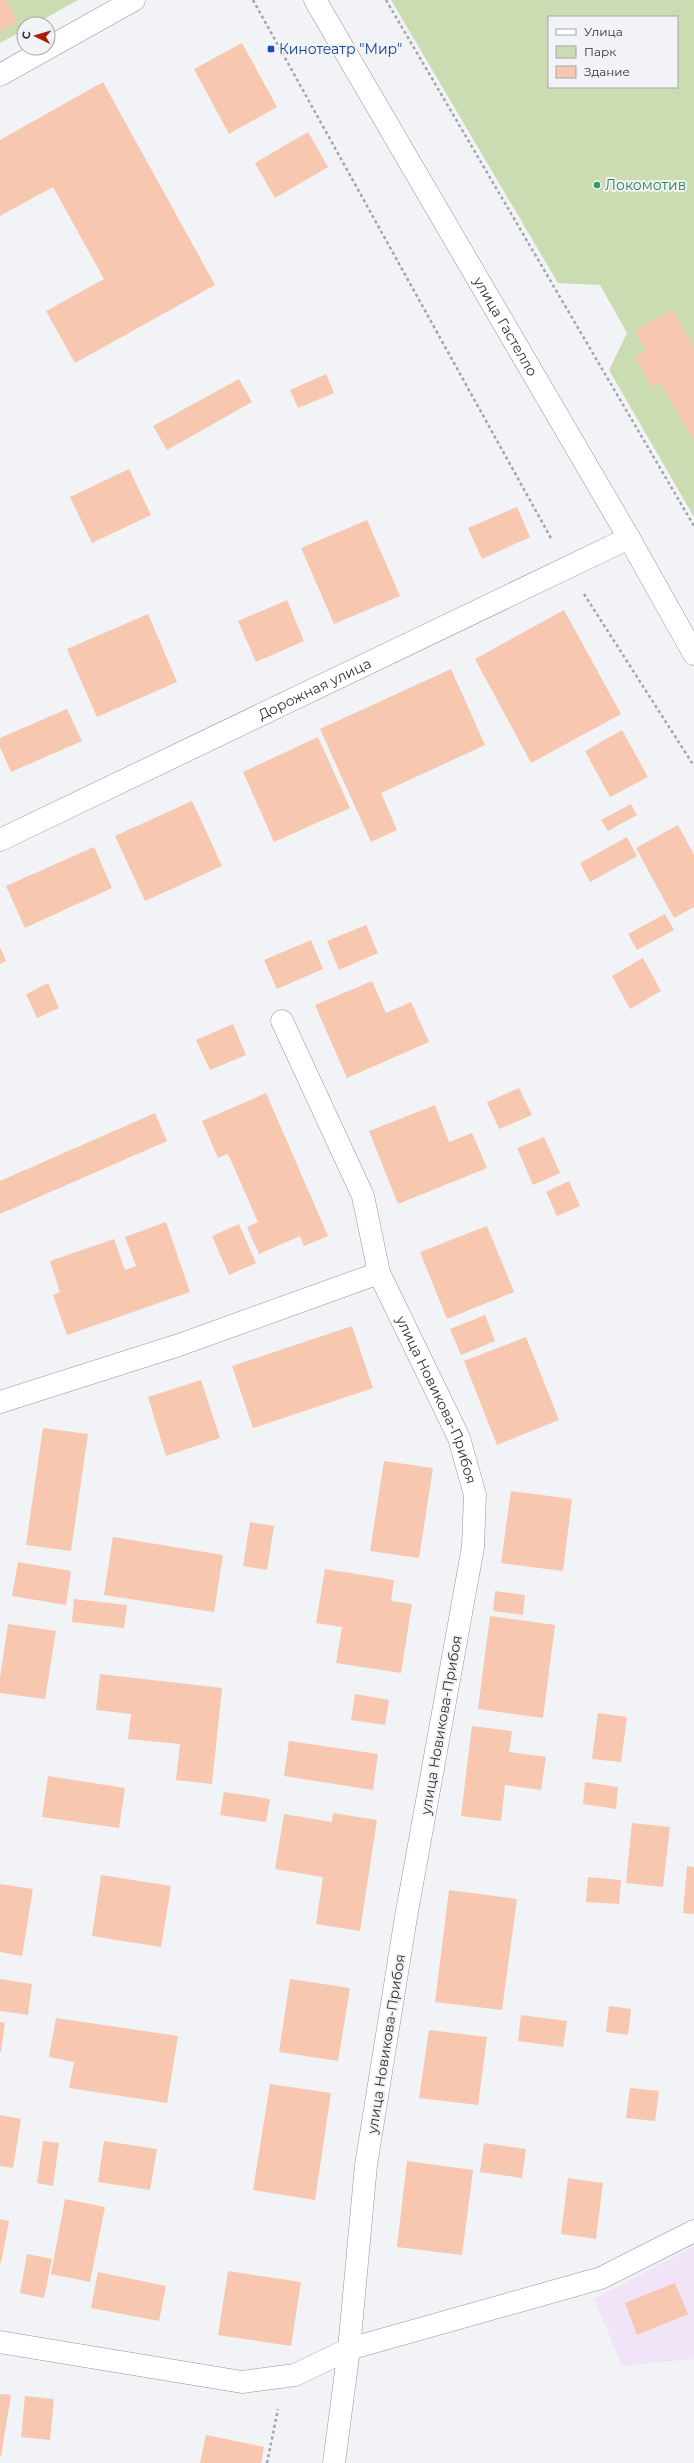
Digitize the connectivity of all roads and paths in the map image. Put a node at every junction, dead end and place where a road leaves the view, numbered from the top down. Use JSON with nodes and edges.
{"nodes":[{"id":1,"x":134,"y":0,"type":"edge"},
{"id":2,"x":253,"y":0,"type":"edge"},
{"id":3,"x":315,"y":0,"type":"edge"},
{"id":4,"x":386,"y":0,"type":"edge"},
{"id":5,"x":0,"y":75,"type":"edge"},
{"id":6,"x":694,"y":526,"type":"edge"},
{"id":7,"x":629,"y":538,"type":"junction"},
{"id":8,"x":568,"y":569,"type":"junction"},
{"id":9,"x":694,"y":654,"type":"edge"},
{"id":10,"x":694,"y":766,"type":"edge"},
{"id":11,"x":0,"y":840,"type":"edge"},
{"id":12,"x":282,"y":1021,"type":"dead end"},
{"id":13,"x":379,"y":1273,"type":"junction"},
{"id":14,"x":0,"y":1402,"type":"edge"},
{"id":15,"x":694,"y":2231,"type":"edge"},
{"id":16,"x":0,"y":2342,"type":"edge"},
{"id":17,"x":349,"y":2349,"type":"junction"},
{"id":18,"x":284,"y":2376,"type":"junction"},
{"id":19,"x":267,"y":2463,"type":"edge"},
{"id":20,"x":334,"y":2463,"type":"edge"}],
"edges":[{"from":1,"to":5,"type":"street"},
{"from":2,"to":8,"type":"path"},
{"from":3,"to":7,"type":"street","name":"улица Гастелло"},
{"from":4,"to":6,"type":"path"},
{"from":7,"to":8,"type":"street","name":"Дорожная улица"},
{"from":7,"to":9,"type":"street","name":"улица Гастелло"},
{"from":8,"to":10,"type":"path"},
{"from":8,"to":11,"type":"street","name":"Дорожная улица"},
{"from":12,"to":13,"type":"street","name":"улица Новикова-Прибоя"},
{"from":13,"to":14,"type":"street"},
{"from":13,"to":17,"type":"street","name":"улица Новикова-Прибоя"},
{"from":15,"to":17,"type":"street"},
{"from":16,"to":18,"type":"street"},
{"from":17,"to":18,"type":"street"},
{"from":17,"to":20,"type":"street","name":"улица Новикова-Прибоя"},
{"from":18,"to":19,"type":"path"}]}
